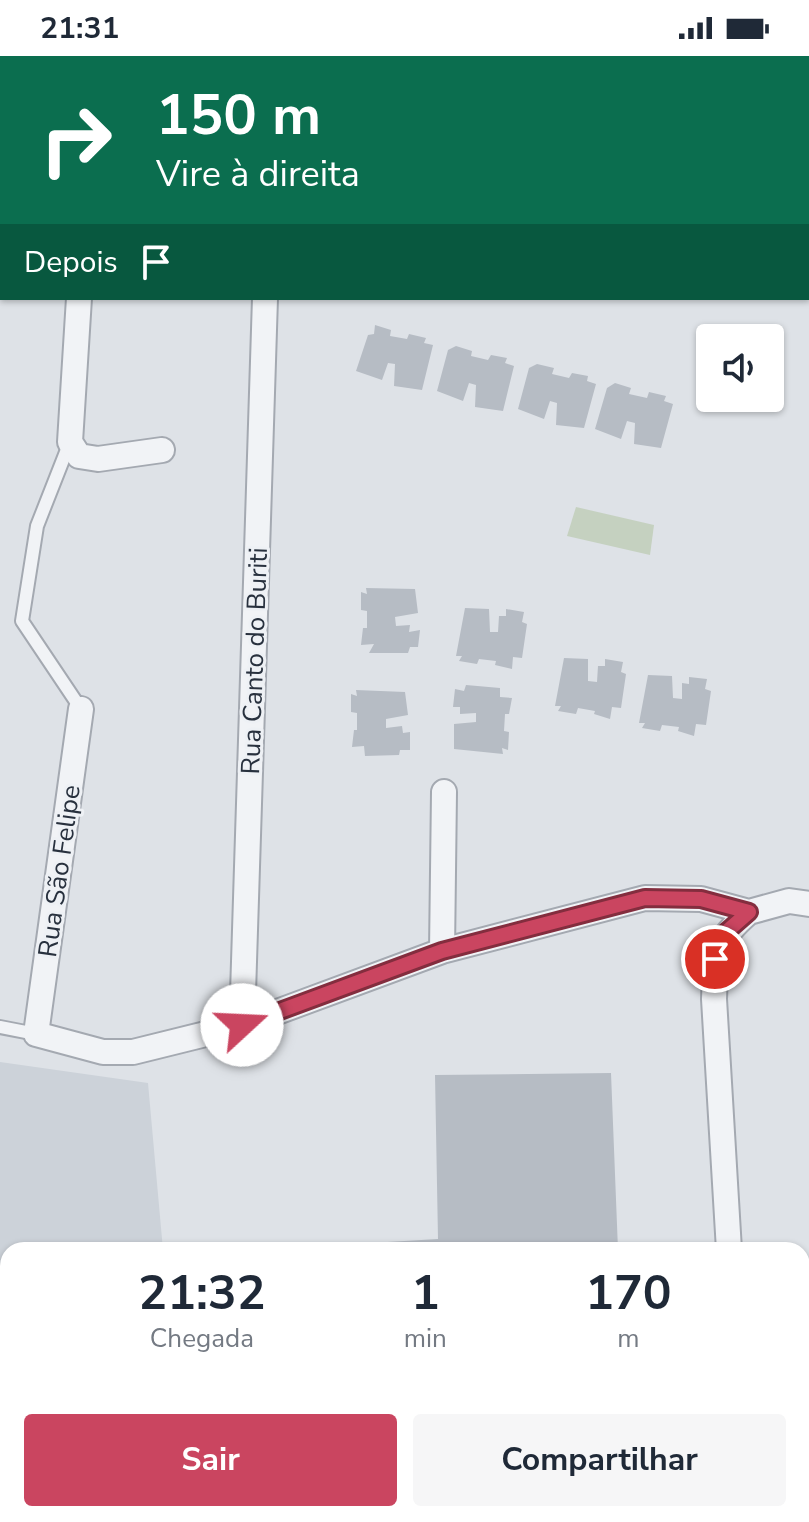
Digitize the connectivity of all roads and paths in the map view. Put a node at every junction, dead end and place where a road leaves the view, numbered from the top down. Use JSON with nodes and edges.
{"nodes":[{"id":1,"x":79,"y":300,"type":"edge"},
{"id":2,"x":265,"y":300,"type":"edge"},
{"id":3,"x":70,"y":442,"type":"junction"},
{"id":4,"x":162,"y":450,"type":"dead end"},
{"id":5,"x":81,"y":709,"type":"joint"},
{"id":6,"x":444,"y":792,"type":"dead end"},
{"id":7,"x":802,"y":897,"type":"edge"},
{"id":8,"x":749,"y":912,"type":"junction"},
{"id":9,"x":442,"y":951,"type":"junction"},
{"id":10,"x":242,"y":1025,"type":"junction"},
{"id":11,"x":0,"y":1027,"type":"edge"},
{"id":12,"x":36,"y":1034,"type":"junction"},
{"id":13,"x":729,"y":1242,"type":"edge"}],
"edges":[{"from":1,"to":3,"type":"street"},
{"from":2,"to":10,"type":"street","name":"Rua Canto do Buriti"},
{"from":3,"to":4,"type":"street"},
{"from":3,"to":5,"type":"lane"},
{"from":5,"to":12,"type":"street","name":"Rua São Felipe"},
{"from":6,"to":9,"type":"street"},
{"from":7,"to":8,"type":"street"},
{"from":8,"to":9,"type":"street"},
{"from":8,"to":13,"type":"street"},
{"from":9,"to":10,"type":"street"},
{"from":10,"to":12,"type":"street"},
{"from":11,"to":12,"type":"lane"}]}
